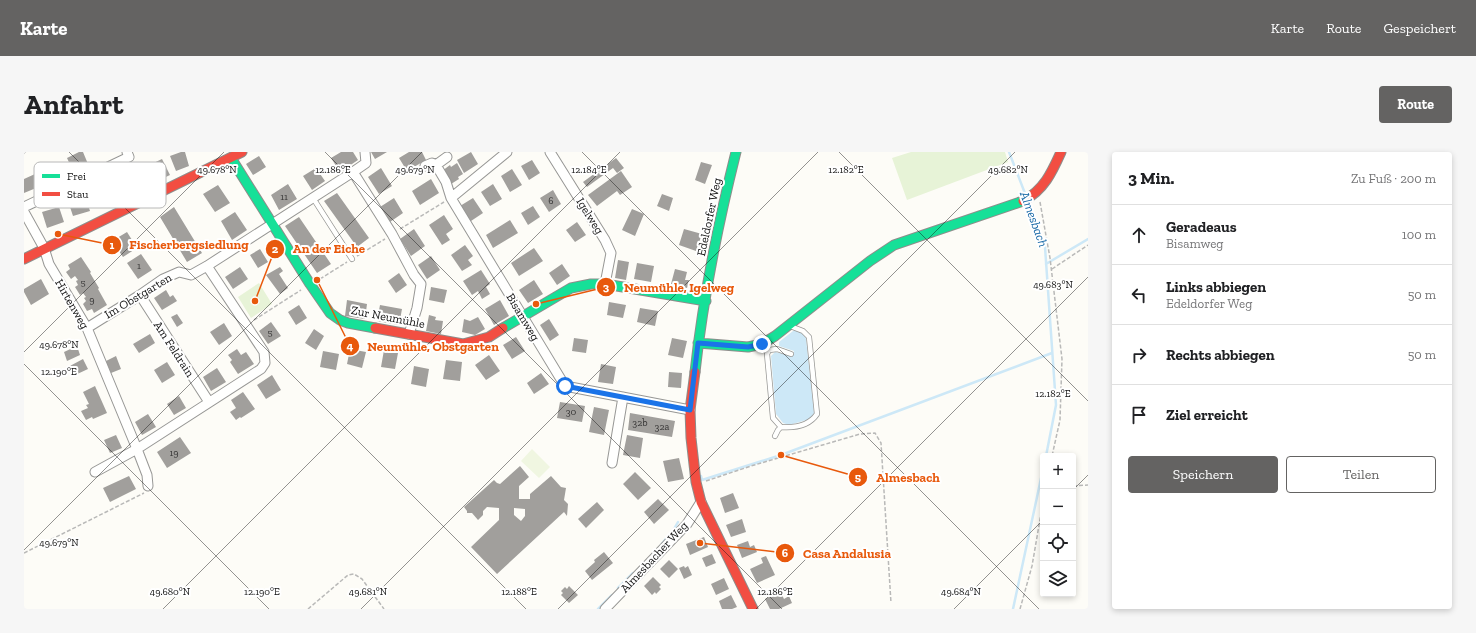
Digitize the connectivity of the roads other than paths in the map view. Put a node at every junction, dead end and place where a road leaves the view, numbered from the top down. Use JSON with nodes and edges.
{"nodes":[{"id":1,"x":127,"y":152,"type":"edge"},
{"id":2,"x":242,"y":152,"type":"edge"},
{"id":3,"x":365,"y":152,"type":"edge"},
{"id":4,"x":506,"y":152,"type":"edge"},
{"id":5,"x":550,"y":152,"type":"edge"},
{"id":6,"x":736,"y":152,"type":"edge"},
{"id":7,"x":1061,"y":152,"type":"edge"},
{"id":8,"x":447,"y":157,"type":"dead end"},
{"id":9,"x":232,"y":158,"type":"junction"},
{"id":10,"x":118,"y":162,"type":"edge"},
{"id":11,"x":436,"y":165,"type":"junction"},
{"id":12,"x":425,"y":166,"type":"dead end"},
{"id":13,"x":353,"y":172,"type":"junction"},
{"id":14,"x":166,"y":190,"type":"edge"},
{"id":15,"x":312,"y":198,"type":"junction"},
{"id":16,"x":451,"y":198,"type":"junction"},
{"id":17,"x":34,"y":202,"type":"edge"},
{"id":18,"x":24,"y":207,"type":"edge"},
{"id":19,"x":128,"y":208,"type":"edge"},
{"id":20,"x":24,"y":212,"type":"edge"},
{"id":21,"x":272,"y":224,"type":"junction"},
{"id":22,"x":44,"y":248,"type":"junction"},
{"id":23,"x":24,"y":259,"type":"edge"},
{"id":24,"x":352,"y":259,"type":"dead end"},
{"id":25,"x":207,"y":266,"type":"junction"},
{"id":26,"x":605,"y":284,"type":"junction"},
{"id":27,"x":140,"y":295,"type":"junction"},
{"id":28,"x":706,"y":301,"type":"junction"},
{"id":29,"x":522,"y":316,"type":"junction"},
{"id":30,"x":788,"y":326,"type":"junction"},
{"id":31,"x":87,"y":328,"type":"junction"},
{"id":32,"x":409,"y":334,"type":"junction"},
{"id":33,"x":698,"y":343,"type":"junction"},
{"id":34,"x":766,"y":347,"type":"junction"},
{"id":35,"x":791,"y":354,"type":"dead end"},
{"id":36,"x":624,"y":397,"type":"junction"},
{"id":37,"x":209,"y":402,"type":"junction"},
{"id":38,"x":690,"y":410,"type":"junction"},
{"id":39,"x":781,"y":427,"type":"junction"},
{"id":40,"x":774,"y":436,"type":"dead end"},
{"id":41,"x":137,"y":449,"type":"junction"},
{"id":42,"x":612,"y":463,"type":"dead end"},
{"id":43,"x":96,"y":472,"type":"dead end"},
{"id":44,"x":148,"y":486,"type":"road end"},
{"id":45,"x":701,"y":502,"type":"junction"},
{"id":46,"x":605,"y":609,"type":"edge"},
{"id":47,"x":753,"y":609,"type":"edge"}],
"edges":[{"from":1,"to":10,"type":"street"},
{"from":2,"to":9,"type":"street"},
{"from":3,"to":13,"type":"street","name":"Im Obstgarten"},
{"from":4,"to":16,"type":"street"},
{"from":5,"to":26,"type":"street","name":"Igelweg"},
{"from":6,"to":28,"type":"street","name":"Edeldorfer Weg"},
{"from":7,"to":30,"type":"street"},
{"from":8,"to":11,"type":"street"},
{"from":9,"to":14,"type":"street"},
{"from":9,"to":21,"type":"street","name":"Zur Neumühle"},
{"from":11,"to":12,"type":"street"},
{"from":11,"to":16,"type":"street","name":"Bisamweg"},
{"from":13,"to":15,"type":"street","name":"Im Obstgarten"},
{"from":13,"to":32,"type":"street"},
{"from":15,"to":21,"type":"street","name":"Im Obstgarten"},
{"from":15,"to":24,"type":"lane"},
{"from":16,"to":29,"type":"street","name":"Bisamweg"},
{"from":17,"to":18,"type":"street"},
{"from":19,"to":22,"type":"street"},
{"from":20,"to":22,"type":"street","name":"Hirtenweg"},
{"from":21,"to":25,"type":"street","name":"Im Obstgarten"},
{"from":21,"to":32,"type":"street","name":"Zur Neumühle"},
{"from":22,"to":23,"type":"street"},
{"from":22,"to":31,"type":"street","name":"Hirtenweg"},
{"from":25,"to":27,"type":"street","name":"Im Obstgarten"},
{"from":25,"to":37,"type":"street"},
{"from":26,"to":28,"type":"street","name":"Zur Neumühle"},
{"from":26,"to":29,"type":"street","name":"Zur Neumühle"},
{"from":27,"to":31,"type":"street","name":"Im Obstgarten"},
{"from":27,"to":37,"type":"street","name":"Am Feldrain"},
{"from":28,"to":33,"type":"street","name":"Edeldorfer Weg"},
{"from":29,"to":32,"type":"street","name":"Zur Neumühle"},
{"from":29,"to":36,"type":"street","name":"Bisamweg"},
{"from":30,"to":34,"type":"street"},
{"from":30,"to":39,"type":"lane"},
{"from":31,"to":41,"type":"street","name":"Hirtenweg"},
{"from":33,"to":34,"type":"street"},
{"from":33,"to":38,"type":"street","name":"Edeldorfer Weg"},
{"from":34,"to":35,"type":"lane"},
{"from":34,"to":39,"type":"lane"},
{"from":36,"to":38,"type":"street","name":"Bisamweg"},
{"from":36,"to":42,"type":"street"},
{"from":37,"to":41,"type":"street"},
{"from":38,"to":45,"type":"street","name":"Edeldorfer Weg"},
{"from":39,"to":40,"type":"lane"},
{"from":41,"to":43,"type":"street"},
{"from":41,"to":44,"type":"street","name":"Hirtenweg"},
{"from":45,"to":46,"type":"street","name":"Almesbacher Weg"},
{"from":45,"to":47,"type":"street","name":"Edeldorfer Weg"}]}
